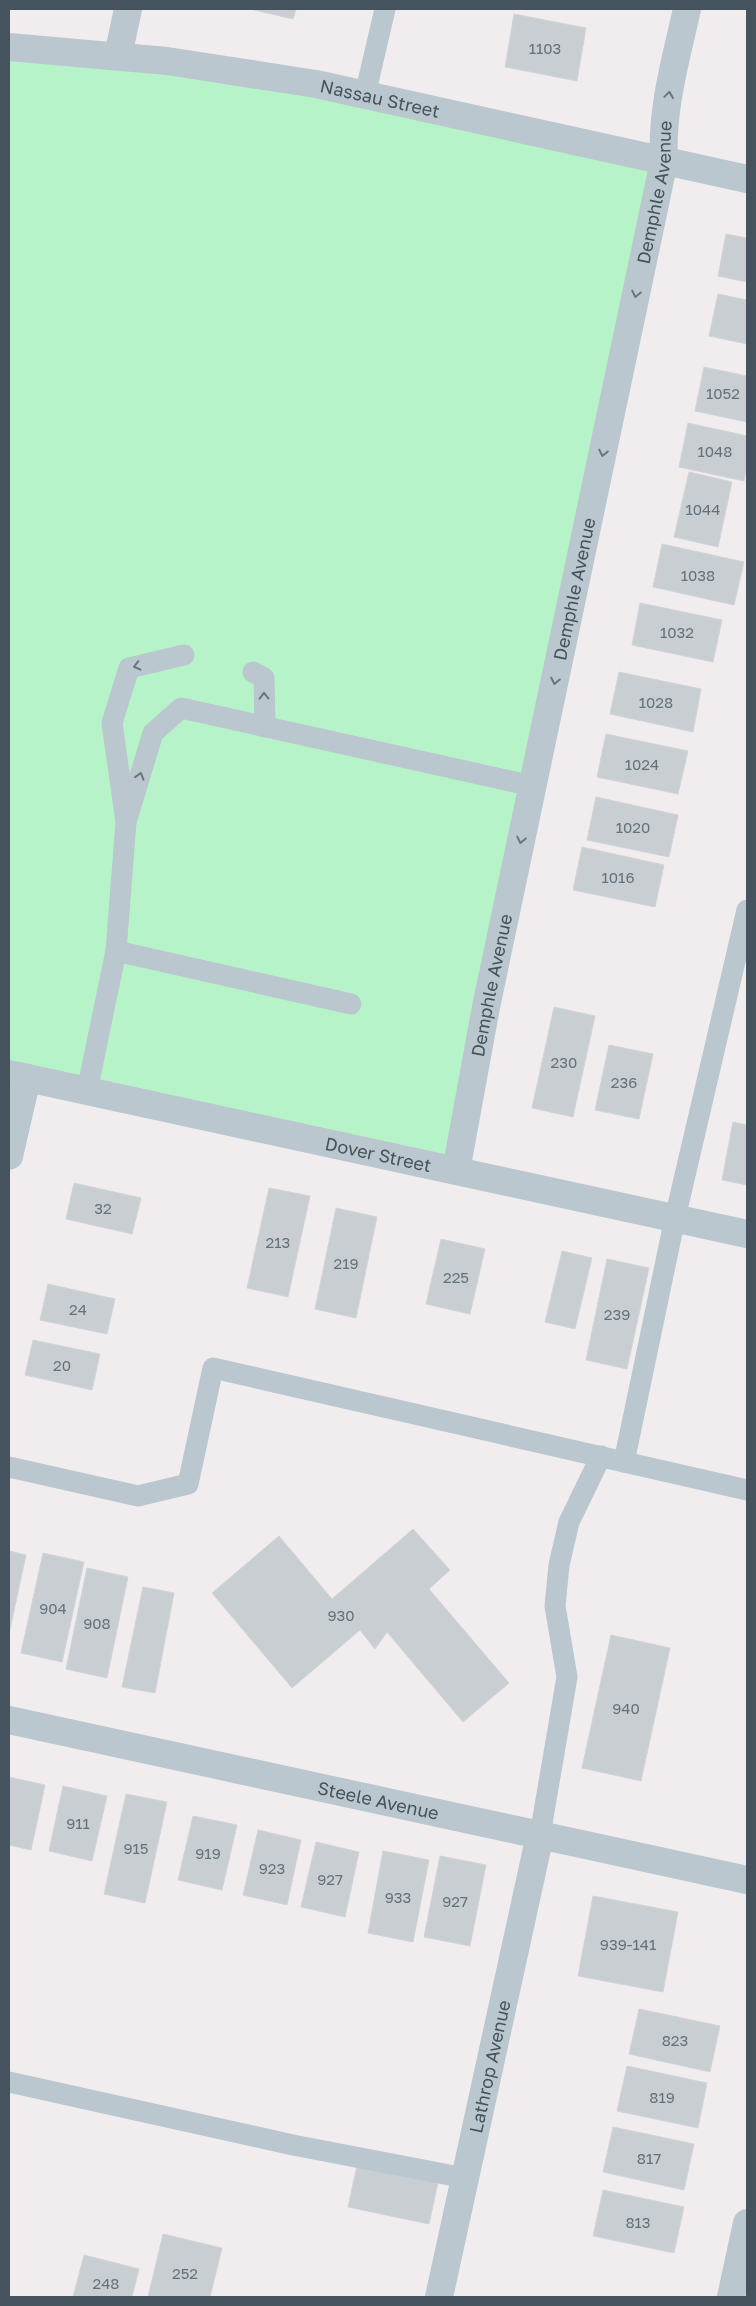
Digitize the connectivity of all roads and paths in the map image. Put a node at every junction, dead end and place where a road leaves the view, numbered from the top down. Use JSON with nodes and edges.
{"nodes":[{"id":1,"x":128,"y":9,"type":"edge"},
{"id":2,"x":385,"y":9,"type":"edge"},
{"id":3,"x":687,"y":9,"type":"edge"},
{"id":4,"x":9,"y":47,"type":"edge"},
{"id":5,"x":118,"y":56,"type":"junction"},
{"id":6,"x":365,"y":95,"type":"junction"},
{"id":7,"x":664,"y":161,"type":"junction"},
{"id":8,"x":747,"y":179,"type":"edge"},
{"id":9,"x":184,"y":655,"type":"dead end"},
{"id":10,"x":253,"y":672,"type":"dead end"},
{"id":11,"x":265,"y":727,"type":"junction"},
{"id":12,"x":533,"y":786,"type":"junction"},
{"id":13,"x":126,"y":822,"type":"junction"},
{"id":14,"x":747,"y":910,"type":"edge"},
{"id":15,"x":116,"y":951,"type":"junction"},
{"id":16,"x":351,"y":1004,"type":"dead end"},
{"id":17,"x":18,"y":1076,"type":"edge"},
{"id":18,"x":88,"y":1091,"type":"junction"},
{"id":19,"x":9,"y":1156,"type":"edge"},
{"id":20,"x":456,"y":1170,"type":"junction"},
{"id":21,"x":675,"y":1218,"type":"junction"},
{"id":22,"x":747,"y":1234,"type":"edge"},
{"id":23,"x":601,"y":1456,"type":"junction"},
{"id":24,"x":624,"y":1462,"type":"junction"},
{"id":25,"x":9,"y":1467,"type":"edge"},
{"id":26,"x":747,"y":1490,"type":"edge"},
{"id":27,"x":9,"y":1720,"type":"edge"},
{"id":28,"x":540,"y":1835,"type":"junction"},
{"id":29,"x":747,"y":1880,"type":"edge"},
{"id":30,"x":9,"y":2082,"type":"edge"},
{"id":31,"x":465,"y":2178,"type":"junction"},
{"id":32,"x":747,"y":2223,"type":"edge"},
{"id":33,"x":439,"y":2297,"type":"edge"},
{"id":34,"x":731,"y":2297,"type":"edge"}],
"edges":[{"from":1,"to":5,"type":"street"},
{"from":2,"to":6,"type":"lane"},
{"from":7,"to":3,"type":"street","name":"Demphle Avenue","one_way":true},
{"from":4,"to":5,"type":"street","name":"Nassau Street"},
{"from":5,"to":6,"type":"street","name":"Nassau Street"},
{"from":6,"to":7,"type":"street","name":"Nassau Street"},
{"from":7,"to":8,"type":"street","name":"Nassau Street"},
{"from":7,"to":12,"type":"street","name":"Demphle Avenue","one_way":true},
{"from":9,"to":13,"type":"lane","one_way":true},
{"from":11,"to":10,"type":"lane","one_way":true},
{"from":11,"to":12,"type":"lane"},
{"from":13,"to":11,"type":"lane","one_way":true},
{"from":12,"to":20,"type":"street","name":"Demphle Avenue","one_way":true},
{"from":13,"to":15,"type":"lane"},
{"from":14,"to":21,"type":"lane"},
{"from":15,"to":16,"type":"lane"},
{"from":15,"to":18,"type":"lane"},
{"from":17,"to":18,"type":"street","name":"Dover Street"},
{"from":17,"to":19,"type":"street"},
{"from":18,"to":20,"type":"street","name":"Dover Street"},
{"from":20,"to":21,"type":"street","name":"Dover Street"},
{"from":21,"to":22,"type":"street","name":"Dover Street"},
{"from":21,"to":24,"type":"lane"},
{"from":23,"to":24,"type":"lane"},
{"from":23,"to":25,"type":"lane"},
{"from":23,"to":28,"type":"lane"},
{"from":24,"to":26,"type":"lane"},
{"from":27,"to":28,"type":"street","name":"Steele Avenue"},
{"from":28,"to":29,"type":"street","name":"Steele Avenue"},
{"from":28,"to":31,"type":"street","name":"Lathrop Avenue"},
{"from":30,"to":31,"type":"lane"},
{"from":31,"to":33,"type":"street","name":"Lathrop Avenue"},
{"from":32,"to":34,"type":"street"}]}
